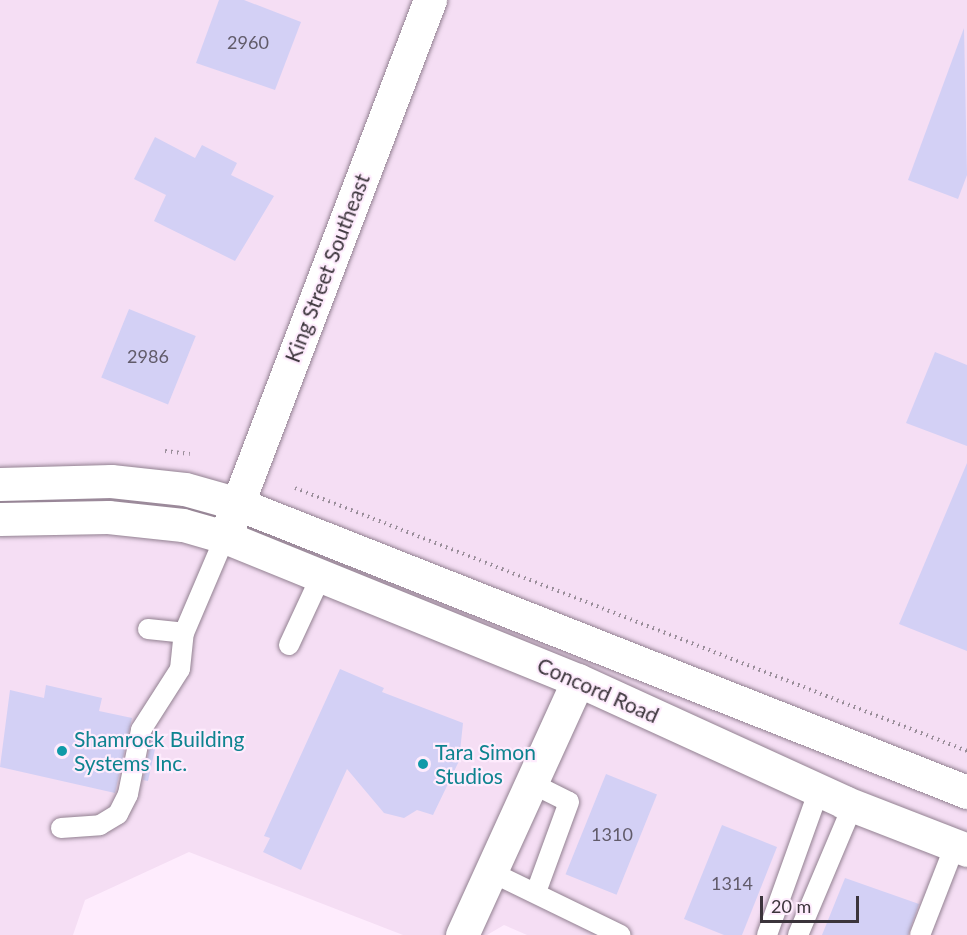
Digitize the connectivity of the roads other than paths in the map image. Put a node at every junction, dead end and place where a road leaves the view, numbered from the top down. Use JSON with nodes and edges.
{"nodes":[{"id":1,"x":430,"y":0,"type":"edge"},
{"id":2,"x":1,"y":482,"type":"edge"},
{"id":3,"x":238,"y":504,"type":"junction"},
{"id":4,"x":0,"y":519,"type":"edge"},
{"id":5,"x":225,"y":537,"type":"junction"},
{"id":6,"x":321,"y":576,"type":"junction"},
{"id":7,"x":148,"y":628,"type":"dead end"},
{"id":8,"x":184,"y":633,"type":"junction"},
{"id":9,"x":289,"y":645,"type":"dead end"},
{"id":10,"x":578,"y":680,"type":"junction"},
{"id":11,"x":531,"y":783,"type":"junction"},
{"id":12,"x":819,"y":790,"type":"junction"},
{"id":13,"x":967,"y":792,"type":"edge"},
{"id":14,"x":853,"y":805,"type":"junction"},
{"id":15,"x":61,"y":828,"type":"dead end"},
{"id":16,"x":961,"y":847,"type":"edge"},
{"id":17,"x":491,"y":872,"type":"junction"},
{"id":18,"x":536,"y":892,"type":"junction"},
{"id":19,"x":462,"y":935,"type":"edge"},
{"id":20,"x":621,"y":935,"type":"edge"},
{"id":21,"x":767,"y":935,"type":"edge"},
{"id":22,"x":798,"y":935,"type":"edge"},
{"id":23,"x":920,"y":935,"type":"edge"}],
"edges":[{"from":1,"to":3,"type":"main road","name":"King Street Southeast"},
{"from":2,"to":3,"type":"main road","name":"Concord Road"},
{"from":3,"to":5,"type":"main road","name":"King Street Southeast"},
{"from":3,"to":13,"type":"main road","name":"Concord Road"},
{"from":4,"to":5,"type":"main road","name":"Concord Road"},
{"from":5,"to":6,"type":"main road","name":"Concord Road"},
{"from":5,"to":8,"type":"lane"},
{"from":6,"to":9,"type":"lane"},
{"from":6,"to":10,"type":"main road","name":"Concord Road"},
{"from":7,"to":8,"type":"lane"},
{"from":8,"to":15,"type":"lane"},
{"from":10,"to":11,"type":"main road"},
{"from":10,"to":12,"type":"main road","name":"Concord Road"},
{"from":11,"to":17,"type":"main road"},
{"from":11,"to":18,"type":"lane"},
{"from":12,"to":14,"type":"main road","name":"Concord Road"},
{"from":12,"to":21,"type":"lane"},
{"from":14,"to":16,"type":"main road","name":"Concord Road"},
{"from":14,"to":22,"type":"lane"},
{"from":16,"to":23,"type":"lane"},
{"from":17,"to":18,"type":"lane"},
{"from":17,"to":19,"type":"main road"},
{"from":18,"to":20,"type":"lane"}]}
